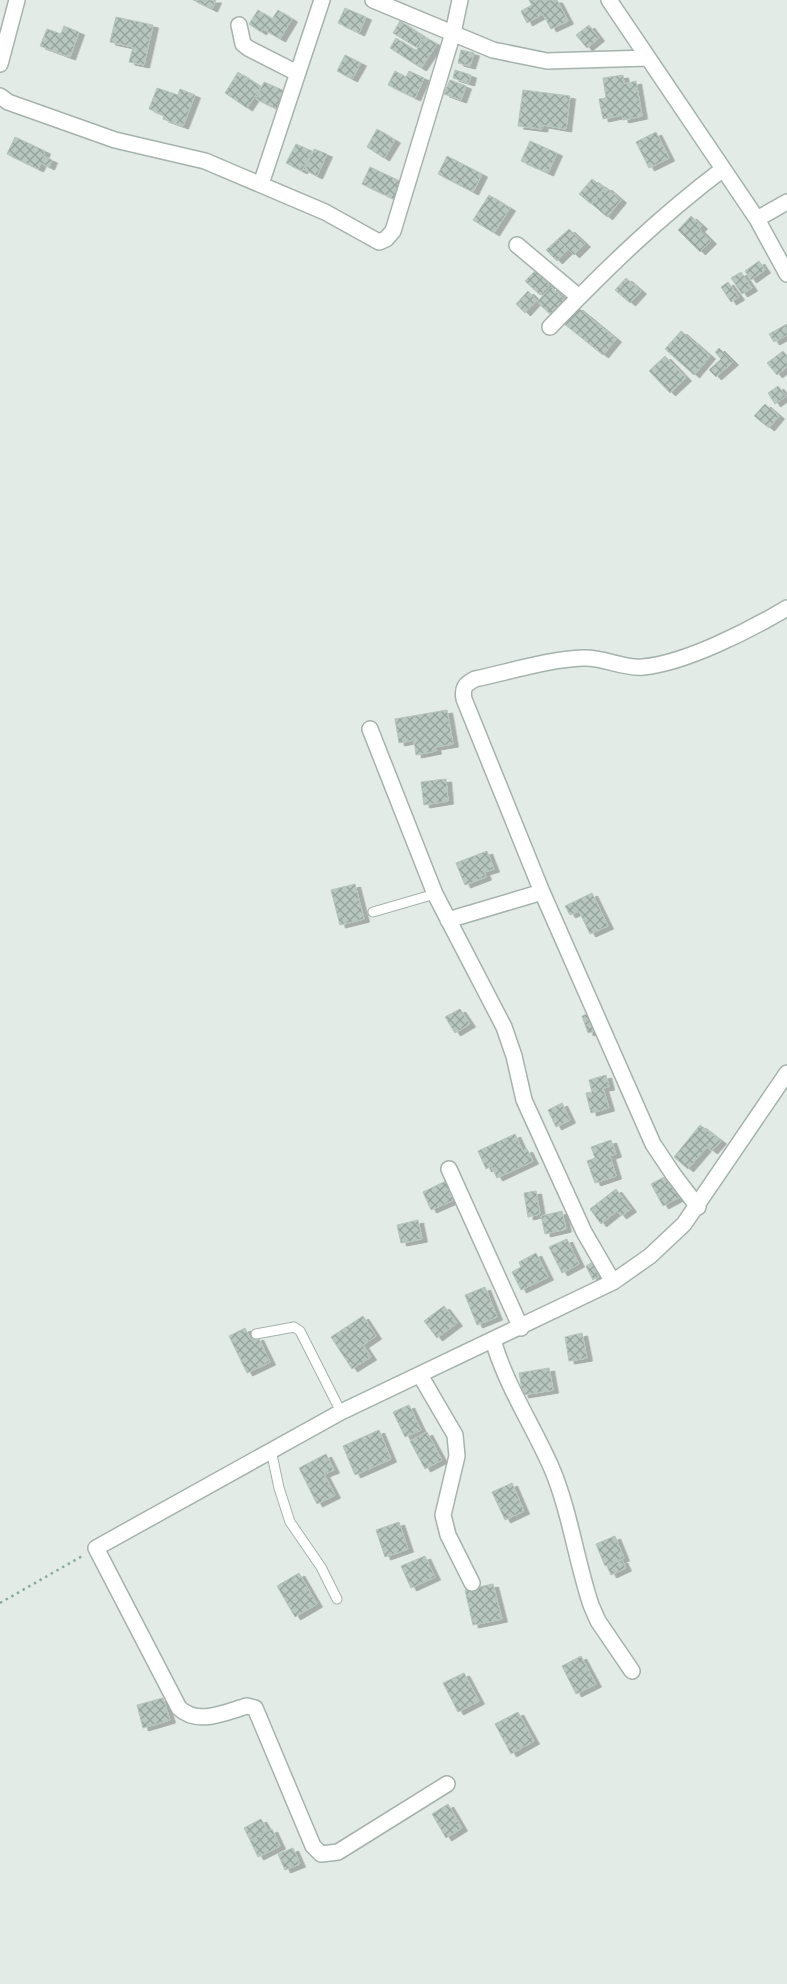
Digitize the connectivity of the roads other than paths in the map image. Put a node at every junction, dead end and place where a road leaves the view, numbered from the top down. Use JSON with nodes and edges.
{"nodes":[{"id":1,"x":17,"y":0,"type":"edge"},
{"id":2,"x":322,"y":0,"type":"edge"},
{"id":3,"x":373,"y":0,"type":"edge"},
{"id":4,"x":460,"y":0,"type":"edge"},
{"id":5,"x":609,"y":0,"type":"edge"},
{"id":6,"x":239,"y":25,"type":"dead end"},
{"id":7,"x":453,"y":33,"type":"junction"},
{"id":8,"x":648,"y":58,"type":"junction"},
{"id":9,"x":0,"y":64,"type":"edge"},
{"id":10,"x":297,"y":73,"type":"junction"},
{"id":11,"x":0,"y":96,"type":"edge"},
{"id":12,"x":724,"y":169,"type":"junction"},
{"id":13,"x":261,"y":184,"type":"junction"},
{"id":14,"x":787,"y":202,"type":"edge"},
{"id":15,"x":757,"y":219,"type":"junction"},
{"id":16,"x":517,"y":245,"type":"dead end"},
{"id":17,"x":787,"y":274,"type":"edge"},
{"id":18,"x":579,"y":297,"type":"junction"},
{"id":19,"x":550,"y":327,"type":"dead end"},
{"id":20,"x":787,"y":608,"type":"edge"},
{"id":21,"x":370,"y":729,"type":"dead end"},
{"id":22,"x":542,"y":892,"type":"junction"},
{"id":23,"x":435,"y":894,"type":"junction"},
{"id":24,"x":372,"y":912,"type":"dead end"},
{"id":25,"x":448,"y":920,"type":"junction"},
{"id":26,"x":787,"y":1073,"type":"edge"},
{"id":27,"x":449,"y":1169,"type":"dead end"},
{"id":28,"x":698,"y":1207,"type":"junction"},
{"id":29,"x":613,"y":1282,"type":"junction"},
{"id":30,"x":521,"y":1328,"type":"junction"},
{"id":31,"x":256,"y":1334,"type":"dead end"},
{"id":32,"x":493,"y":1340,"type":"junction"},
{"id":33,"x":420,"y":1375,"type":"junction"},
{"id":34,"x":341,"y":1412,"type":"junction"},
{"id":35,"x":271,"y":1450,"type":"junction"},
{"id":36,"x":472,"y":1583,"type":"dead end"},
{"id":37,"x":337,"y":1599,"type":"dead end"},
{"id":38,"x":632,"y":1671,"type":"dead end"},
{"id":39,"x":447,"y":1784,"type":"dead end"}],
"edges":[{"from":1,"to":9,"type":"street"},
{"from":2,"to":10,"type":"street"},
{"from":3,"to":7,"type":"street"},
{"from":4,"to":7,"type":"street"},
{"from":5,"to":8,"type":"street"},
{"from":6,"to":10,"type":"street"},
{"from":7,"to":8,"type":"street"},
{"from":7,"to":13,"type":"street"},
{"from":8,"to":12,"type":"street"},
{"from":10,"to":13,"type":"street"},
{"from":11,"to":13,"type":"street"},
{"from":12,"to":15,"type":"street"},
{"from":12,"to":18,"type":"street"},
{"from":14,"to":15,"type":"street"},
{"from":15,"to":17,"type":"street"},
{"from":16,"to":18,"type":"street"},
{"from":18,"to":19,"type":"street"},
{"from":20,"to":22,"type":"street"},
{"from":21,"to":23,"type":"street"},
{"from":22,"to":25,"type":"street"},
{"from":22,"to":28,"type":"street"},
{"from":23,"to":24,"type":"lane"},
{"from":23,"to":25,"type":"street"},
{"from":25,"to":29,"type":"street"},
{"from":26,"to":28,"type":"street"},
{"from":27,"to":30,"type":"street"},
{"from":28,"to":29,"type":"street"},
{"from":29,"to":30,"type":"street"},
{"from":30,"to":32,"type":"street"},
{"from":31,"to":34,"type":"lane"},
{"from":32,"to":33,"type":"street"},
{"from":32,"to":38,"type":"street"},
{"from":33,"to":34,"type":"street"},
{"from":33,"to":36,"type":"street"},
{"from":34,"to":35,"type":"street"},
{"from":35,"to":37,"type":"lane"},
{"from":35,"to":39,"type":"street"}]}
